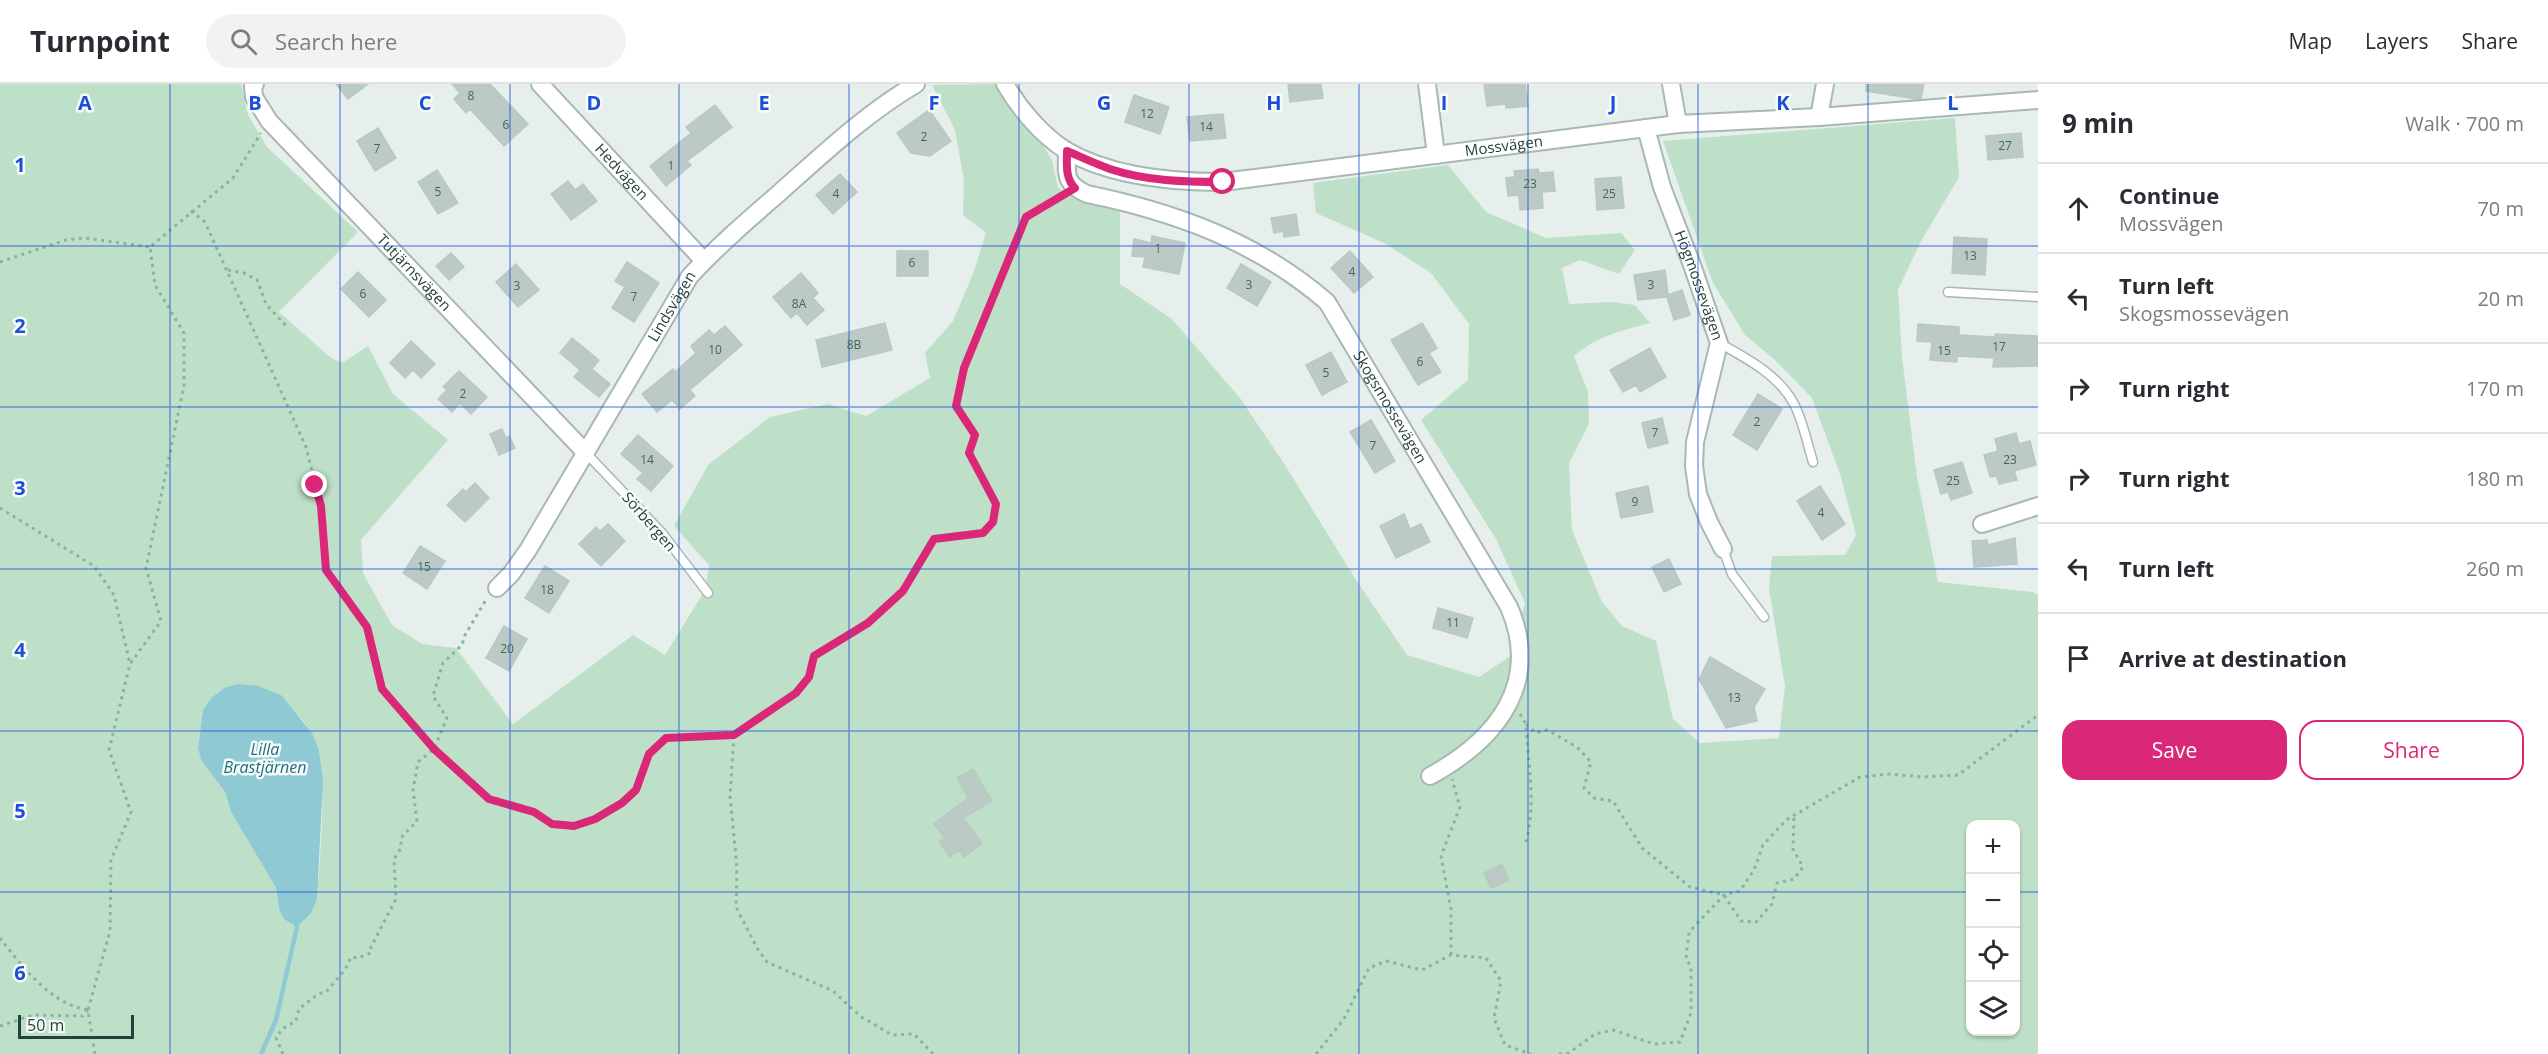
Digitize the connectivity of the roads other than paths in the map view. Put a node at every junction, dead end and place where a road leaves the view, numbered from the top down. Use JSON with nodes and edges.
{"nodes":[{"id":1,"x":540,"y":84,"type":"edge"},
{"id":2,"x":916,"y":84,"type":"edge"},
{"id":3,"x":1005,"y":84,"type":"edge"},
{"id":4,"x":1427,"y":84,"type":"edge"},
{"id":5,"x":1671,"y":84,"type":"edge"},
{"id":6,"x":1825,"y":84,"type":"edge"},
{"id":7,"x":254,"y":85,"type":"edge"},
{"id":8,"x":2038,"y":100,"type":"edge"},
{"id":9,"x":1820,"y":117,"type":"junction"},
{"id":10,"x":1678,"y":124,"type":"junction"},
{"id":11,"x":1646,"y":128,"type":"junction"},
{"id":12,"x":1067,"y":151,"type":"junction"},
{"id":13,"x":1436,"y":155,"type":"junction"},
{"id":14,"x":704,"y":261,"type":"junction"},
{"id":15,"x":1948,"y":292,"type":"dead end"},
{"id":16,"x":2038,"y":297,"type":"edge"},
{"id":17,"x":1719,"y":343,"type":"junction"},
{"id":18,"x":585,"y":453,"type":"junction"},
{"id":19,"x":1813,"y":462,"type":"dead end"},
{"id":20,"x":2038,"y":506,"type":"edge"},
{"id":21,"x":1982,"y":524,"type":"dead end"},
{"id":22,"x":1723,"y":549,"type":"joint"},
{"id":23,"x":497,"y":588,"type":"road end"},
{"id":24,"x":708,"y":593,"type":"dead end"},
{"id":25,"x":1764,"y":617,"type":"dead end"},
{"id":26,"x":1431,"y":776,"type":"dead end"}],
"edges":[{"from":1,"to":14,"type":"street","name":"Hedvägen"},
{"from":2,"to":14,"type":"street","name":"Lindsvägen"},
{"from":3,"to":12,"type":"street","name":"Mossvägen"},
{"from":4,"to":13,"type":"street"},
{"from":5,"to":10,"type":"street"},
{"from":6,"to":9,"type":"street"},
{"from":7,"to":18,"type":"street","name":"Tutjärnsvägen"},
{"from":8,"to":9,"type":"street","name":"Mossvägen"},
{"from":9,"to":10,"type":"street","name":"Mossvägen"},
{"from":10,"to":11,"type":"street","name":"Mossvägen"},
{"from":11,"to":13,"type":"street","name":"Mossvägen"},
{"from":11,"to":17,"type":"street","name":"Högmossevägen"},
{"from":12,"to":13,"type":"street","name":"Mossvägen"},
{"from":12,"to":26,"type":"street","name":"Skogsmossevägen"},
{"from":14,"to":18,"type":"street","name":"Lindsvägen"},
{"from":15,"to":16,"type":"lane"},
{"from":17,"to":19,"type":"lane"},
{"from":17,"to":22,"type":"street","name":"Högmossevägen"},
{"from":18,"to":23,"type":"street","name":"Lindsvägen"},
{"from":18,"to":24,"type":"lane","name":"Sörbergen"},
{"from":20,"to":21,"type":"street"},
{"from":22,"to":25,"type":"lane"}]}
